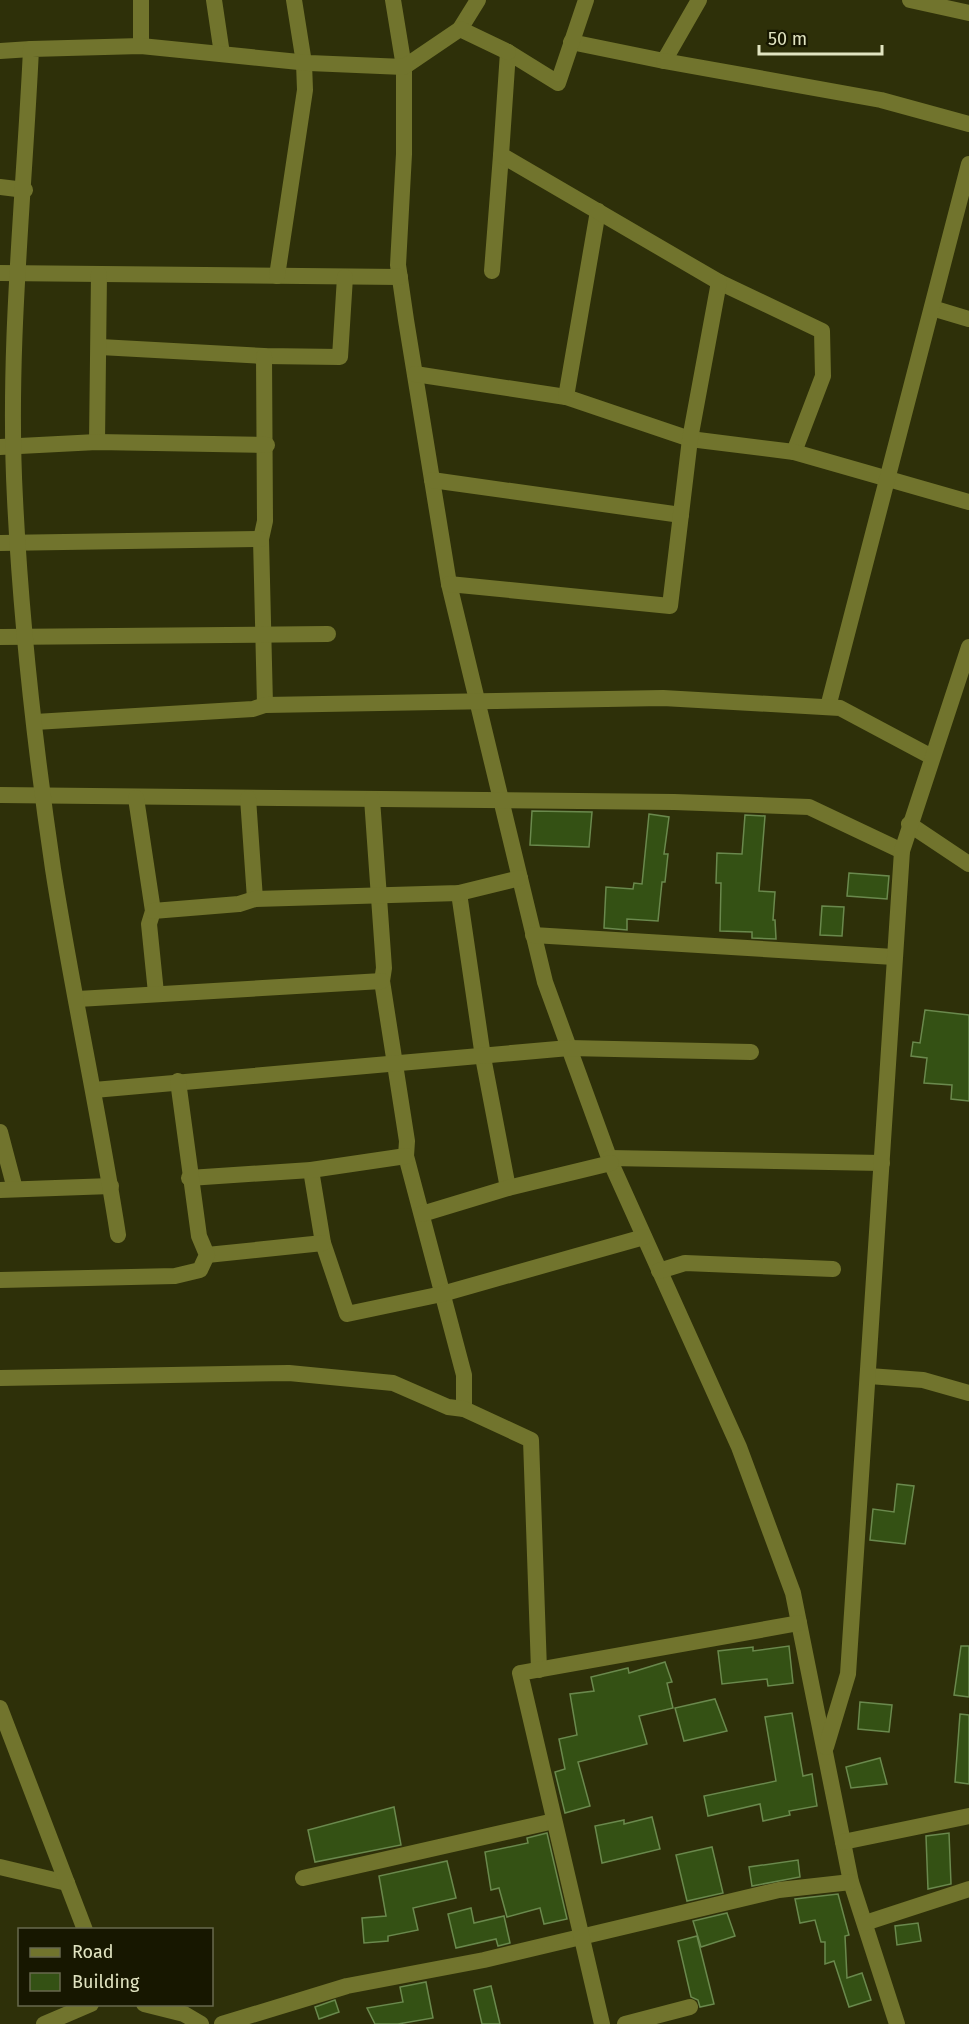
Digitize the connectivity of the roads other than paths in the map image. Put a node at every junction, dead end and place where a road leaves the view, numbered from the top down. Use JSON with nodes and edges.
{"nodes":[{"id":1,"x":141,"y":0,"type":"edge"},
{"id":2,"x":214,"y":0,"type":"edge"},
{"id":3,"x":294,"y":0,"type":"edge"},
{"id":4,"x":393,"y":0,"type":"edge"},
{"id":5,"x":478,"y":0,"type":"edge"},
{"id":6,"x":586,"y":0,"type":"edge"},
{"id":7,"x":699,"y":0,"type":"edge"},
{"id":8,"x":910,"y":0,"type":"edge"},
{"id":9,"x":969,"y":12,"type":"edge"},
{"id":10,"x":460,"y":29,"type":"junction"},
{"id":11,"x":571,"y":42,"type":"junction"},
{"id":12,"x":141,"y":46,"type":"junction"},
{"id":13,"x":31,"y":49,"type":"junction"},
{"id":14,"x":0,"y":51,"type":"edge"},
{"id":15,"x":508,"y":52,"type":"junction"},
{"id":16,"x":222,"y":54,"type":"junction"},
{"id":17,"x":664,"y":61,"type":"junction"},
{"id":18,"x":304,"y":63,"type":"junction"},
{"id":19,"x":404,"y":67,"type":"junction"},
{"id":20,"x":969,"y":124,"type":"edge"},
{"id":21,"x":501,"y":155,"type":"junction"},
{"id":22,"x":969,"y":164,"type":"edge"},
{"id":23,"x":0,"y":187,"type":"edge"},
{"id":24,"x":25,"y":190,"type":"junction"},
{"id":25,"x":598,"y":211,"type":"junction"},
{"id":26,"x":492,"y":271,"type":"dead end"},
{"id":27,"x":0,"y":273,"type":"edge"},
{"id":28,"x":17,"y":273,"type":"junction"},
{"id":29,"x":99,"y":274,"type":"junction"},
{"id":30,"x":277,"y":276,"type":"junction"},
{"id":31,"x":345,"y":277,"type":"junction"},
{"id":32,"x":400,"y":277,"type":"junction"},
{"id":33,"x":719,"y":282,"type":"junction"},
{"id":34,"x":932,"y":308,"type":"junction"},
{"id":35,"x":969,"y":318,"type":"edge"},
{"id":36,"x":100,"y":347,"type":"junction"},
{"id":37,"x":7,"y":349,"type":"edge"},
{"id":38,"x":264,"y":356,"type":"junction"},
{"id":39,"x":415,"y":374,"type":"junction"},
{"id":40,"x":566,"y":397,"type":"junction"},
{"id":41,"x":690,"y":439,"type":"junction"},
{"id":42,"x":97,"y":442,"type":"junction"},
{"id":43,"x":267,"y":445,"type":"junction"},
{"id":44,"x":7,"y":447,"type":"edge"},
{"id":45,"x":794,"y":452,"type":"junction"},
{"id":46,"x":887,"y":479,"type":"junction"},
{"id":47,"x":432,"y":480,"type":"junction"},
{"id":48,"x":969,"y":502,"type":"edge"},
{"id":49,"x":681,"y":515,"type":"junction"},
{"id":50,"x":261,"y":539,"type":"junction"},
{"id":51,"x":0,"y":543,"type":"edge"},
{"id":52,"x":18,"y":543,"type":"junction"},
{"id":53,"x":449,"y":584,"type":"junction"},
{"id":54,"x":328,"y":634,"type":"dead end"},
{"id":55,"x":265,"y":636,"type":"junction"},
{"id":56,"x":0,"y":637,"type":"edge"},
{"id":57,"x":26,"y":637,"type":"junction"},
{"id":58,"x":969,"y":647,"type":"edge"},
{"id":59,"x":962,"y":691,"type":"edge"},
{"id":60,"x":477,"y":701,"type":"junction"},
{"id":61,"x":265,"y":705,"type":"junction"},
{"id":62,"x":828,"y":707,"type":"junction"},
{"id":63,"x":35,"y":723,"type":"junction"},
{"id":64,"x":932,"y":757,"type":"junction"},
{"id":65,"x":0,"y":795,"type":"edge"},
{"id":66,"x":44,"y":797,"type":"junction"},
{"id":67,"x":136,"y":798,"type":"junction"},
{"id":68,"x":248,"y":798,"type":"junction"},
{"id":69,"x":372,"y":799,"type":"junction"},
{"id":70,"x":501,"y":800,"type":"junction"},
{"id":71,"x":909,"y":824,"type":"junction"},
{"id":72,"x":902,"y":851,"type":"junction"},
{"id":73,"x":969,"y":864,"type":"edge"},
{"id":74,"x":520,"y":878,"type":"junction"},
{"id":75,"x":459,"y":893,"type":"junction"},
{"id":76,"x":379,"y":894,"type":"junction"},
{"id":77,"x":255,"y":899,"type":"junction"},
{"id":78,"x":153,"y":911,"type":"junction"},
{"id":79,"x":533,"y":934,"type":"junction"},
{"id":80,"x":894,"y":957,"type":"junction"},
{"id":81,"x":382,"y":981,"type":"junction"},
{"id":82,"x":156,"y":993,"type":"junction"},
{"id":83,"x":78,"y":999,"type":"junction"},
{"id":84,"x":569,"y":1048,"type":"junction"},
{"id":85,"x":751,"y":1052,"type":"dead end"},
{"id":86,"x":483,"y":1057,"type":"junction"},
{"id":87,"x":395,"y":1065,"type":"junction"},
{"id":88,"x":178,"y":1082,"type":"junction"},
{"id":89,"x":94,"y":1090,"type":"junction"},
{"id":90,"x":0,"y":1132,"type":"edge"},
{"id":91,"x":406,"y":1156,"type":"junction"},
{"id":92,"x":610,"y":1161,"type":"junction"},
{"id":93,"x":882,"y":1163,"type":"junction"},
{"id":94,"x":311,"y":1170,"type":"junction"},
{"id":95,"x":189,"y":1178,"type":"junction"},
{"id":96,"x":111,"y":1186,"type":"junction"},
{"id":97,"x":508,"y":1188,"type":"junction"},
{"id":98,"x":7,"y":1190,"type":"edge"},
{"id":99,"x":422,"y":1214,"type":"junction"},
{"id":100,"x":118,"y":1235,"type":"dead end"},
{"id":101,"x":644,"y":1237,"type":"junction"},
{"id":102,"x":323,"y":1242,"type":"junction"},
{"id":103,"x":207,"y":1255,"type":"junction"},
{"id":104,"x":833,"y":1269,"type":"dead end"},
{"id":105,"x":659,"y":1271,"type":"junction"},
{"id":106,"x":0,"y":1280,"type":"edge"},
{"id":107,"x":442,"y":1294,"type":"junction"},
{"id":108,"x":869,"y":1376,"type":"junction"},
{"id":109,"x":0,"y":1378,"type":"edge"},
{"id":110,"x":969,"y":1393,"type":"edge"},
{"id":111,"x":464,"y":1408,"type":"junction"},
{"id":112,"x":799,"y":1623,"type":"junction"},
{"id":113,"x":539,"y":1670,"type":"junction"},
{"id":114,"x":0,"y":1708,"type":"edge"},
{"id":115,"x":825,"y":1751,"type":"junction"},
{"id":116,"x":969,"y":1816,"type":"edge"},
{"id":117,"x":554,"y":1821,"type":"junction"},
{"id":118,"x":843,"y":1842,"type":"junction"},
{"id":119,"x":0,"y":1867,"type":"edge"},
{"id":120,"x":303,"y":1878,"type":"dead end"},
{"id":121,"x":851,"y":1882,"type":"junction"},
{"id":122,"x":67,"y":1883,"type":"junction"},
{"id":123,"x":969,"y":1889,"type":"edge"},
{"id":124,"x":865,"y":1923,"type":"junction"},
{"id":125,"x":84,"y":1928,"type":"edge"},
{"id":126,"x":581,"y":1938,"type":"junction"},
{"id":127,"x":86,"y":2006,"type":"edge"},
{"id":128,"x":152,"y":2006,"type":"edge"},
{"id":129,"x":690,"y":2007,"type":"dead end"},
{"id":130,"x":44,"y":2024,"type":"edge"},
{"id":131,"x":201,"y":2024,"type":"edge"},
{"id":132,"x":222,"y":2024,"type":"edge"},
{"id":133,"x":602,"y":2024,"type":"edge"},
{"id":134,"x":625,"y":2024,"type":"edge"},
{"id":135,"x":897,"y":2024,"type":"edge"}],
"edges":[{"from":1,"to":12,"type":"street"},
{"from":2,"to":16,"type":"street"},
{"from":3,"to":18,"type":"street"},
{"from":4,"to":19,"type":"street"},
{"from":5,"to":10,"type":"street"},
{"from":6,"to":11,"type":"street"},
{"from":7,"to":17,"type":"street"},
{"from":8,"to":9,"type":"street"},
{"from":10,"to":15,"type":"street"},
{"from":10,"to":19,"type":"street"},
{"from":11,"to":15,"type":"street"},
{"from":11,"to":17,"type":"street"},
{"from":12,"to":13,"type":"street"},
{"from":12,"to":16,"type":"street"},
{"from":13,"to":14,"type":"street"},
{"from":13,"to":24,"type":"street"},
{"from":15,"to":21,"type":"street"},
{"from":16,"to":18,"type":"street"},
{"from":17,"to":20,"type":"street"},
{"from":18,"to":19,"type":"street"},
{"from":18,"to":30,"type":"street"},
{"from":19,"to":32,"type":"street"},
{"from":21,"to":25,"type":"street"},
{"from":21,"to":26,"type":"street"},
{"from":22,"to":34,"type":"street"},
{"from":23,"to":24,"type":"street"},
{"from":24,"to":28,"type":"street"},
{"from":25,"to":33,"type":"street"},
{"from":25,"to":40,"type":"street"},
{"from":27,"to":28,"type":"street"},
{"from":28,"to":29,"type":"street"},
{"from":28,"to":37,"type":"street"},
{"from":29,"to":30,"type":"street"},
{"from":29,"to":36,"type":"street"},
{"from":30,"to":31,"type":"street"},
{"from":31,"to":32,"type":"street"},
{"from":31,"to":38,"type":"street"},
{"from":32,"to":39,"type":"street"},
{"from":33,"to":41,"type":"street"},
{"from":33,"to":45,"type":"street"},
{"from":34,"to":35,"type":"street"},
{"from":34,"to":46,"type":"street"},
{"from":36,"to":38,"type":"street"},
{"from":36,"to":42,"type":"street"},
{"from":37,"to":44,"type":"street"},
{"from":38,"to":43,"type":"street"},
{"from":39,"to":40,"type":"street"},
{"from":39,"to":47,"type":"street"},
{"from":40,"to":41,"type":"street"},
{"from":41,"to":45,"type":"street"},
{"from":41,"to":49,"type":"street"},
{"from":42,"to":43,"type":"street"},
{"from":42,"to":44,"type":"street"},
{"from":43,"to":50,"type":"street"},
{"from":44,"to":52,"type":"street"},
{"from":45,"to":46,"type":"street"},
{"from":46,"to":48,"type":"street"},
{"from":46,"to":62,"type":"street"},
{"from":47,"to":49,"type":"street"},
{"from":47,"to":53,"type":"street"},
{"from":49,"to":53,"type":"street"},
{"from":50,"to":52,"type":"street"},
{"from":50,"to":55,"type":"street"},
{"from":51,"to":52,"type":"street"},
{"from":52,"to":57,"type":"street"},
{"from":53,"to":60,"type":"street"},
{"from":54,"to":55,"type":"street"},
{"from":55,"to":57,"type":"street"},
{"from":55,"to":61,"type":"street"},
{"from":56,"to":57,"type":"street"},
{"from":57,"to":63,"type":"street"},
{"from":58,"to":59,"type":"street"},
{"from":59,"to":64,"type":"street"},
{"from":60,"to":61,"type":"street"},
{"from":60,"to":62,"type":"street"},
{"from":60,"to":70,"type":"street"},
{"from":61,"to":63,"type":"street"},
{"from":62,"to":64,"type":"street"},
{"from":63,"to":66,"type":"street"},
{"from":64,"to":71,"type":"street"},
{"from":65,"to":66,"type":"street"},
{"from":66,"to":67,"type":"street"},
{"from":66,"to":83,"type":"street"},
{"from":67,"to":68,"type":"street"},
{"from":67,"to":78,"type":"street"},
{"from":68,"to":69,"type":"street"},
{"from":68,"to":77,"type":"street"},
{"from":69,"to":70,"type":"street"},
{"from":69,"to":76,"type":"street"},
{"from":70,"to":72,"type":"street"},
{"from":70,"to":74,"type":"street"},
{"from":71,"to":72,"type":"street"},
{"from":71,"to":73,"type":"street"},
{"from":72,"to":80,"type":"street"},
{"from":74,"to":75,"type":"street"},
{"from":74,"to":79,"type":"street"},
{"from":75,"to":76,"type":"street"},
{"from":75,"to":86,"type":"street"},
{"from":76,"to":77,"type":"street"},
{"from":76,"to":81,"type":"street"},
{"from":77,"to":78,"type":"street"},
{"from":78,"to":82,"type":"street"},
{"from":79,"to":80,"type":"street"},
{"from":79,"to":84,"type":"street"},
{"from":80,"to":93,"type":"street"},
{"from":81,"to":82,"type":"street"},
{"from":81,"to":87,"type":"street"},
{"from":82,"to":83,"type":"street"},
{"from":83,"to":89,"type":"street"},
{"from":84,"to":85,"type":"street"},
{"from":84,"to":86,"type":"street"},
{"from":84,"to":92,"type":"street"},
{"from":86,"to":87,"type":"street"},
{"from":86,"to":97,"type":"street"},
{"from":87,"to":88,"type":"street"},
{"from":87,"to":91,"type":"street"},
{"from":88,"to":89,"type":"street"},
{"from":88,"to":95,"type":"street"},
{"from":89,"to":96,"type":"street"},
{"from":90,"to":98,"type":"street"},
{"from":91,"to":94,"type":"street"},
{"from":91,"to":99,"type":"street"},
{"from":92,"to":93,"type":"street"},
{"from":92,"to":97,"type":"street"},
{"from":92,"to":101,"type":"street"},
{"from":93,"to":108,"type":"street"},
{"from":94,"to":95,"type":"street"},
{"from":94,"to":102,"type":"street"},
{"from":95,"to":103,"type":"street"},
{"from":96,"to":98,"type":"street"},
{"from":96,"to":100,"type":"street"},
{"from":97,"to":99,"type":"street"},
{"from":99,"to":107,"type":"street"},
{"from":101,"to":105,"type":"street"},
{"from":101,"to":107,"type":"street"},
{"from":102,"to":103,"type":"street"},
{"from":102,"to":107,"type":"street"},
{"from":103,"to":106,"type":"street"},
{"from":104,"to":105,"type":"street"},
{"from":105,"to":112,"type":"street"},
{"from":107,"to":111,"type":"street"},
{"from":108,"to":110,"type":"street"},
{"from":108,"to":115,"type":"street"},
{"from":109,"to":111,"type":"street"},
{"from":111,"to":113,"type":"street"},
{"from":112,"to":113,"type":"street"},
{"from":112,"to":115,"type":"street"},
{"from":113,"to":117,"type":"street"},
{"from":114,"to":122,"type":"street"},
{"from":115,"to":118,"type":"street"},
{"from":116,"to":118,"type":"street"},
{"from":117,"to":120,"type":"street"},
{"from":117,"to":126,"type":"street"},
{"from":118,"to":121,"type":"street"},
{"from":119,"to":122,"type":"street"},
{"from":121,"to":124,"type":"street"},
{"from":121,"to":126,"type":"street"},
{"from":122,"to":125,"type":"street"},
{"from":123,"to":124,"type":"street"},
{"from":124,"to":135,"type":"street"},
{"from":126,"to":132,"type":"street"},
{"from":126,"to":133,"type":"street"},
{"from":127,"to":130,"type":"street"},
{"from":128,"to":131,"type":"street"},
{"from":129,"to":134,"type":"street"}]}
